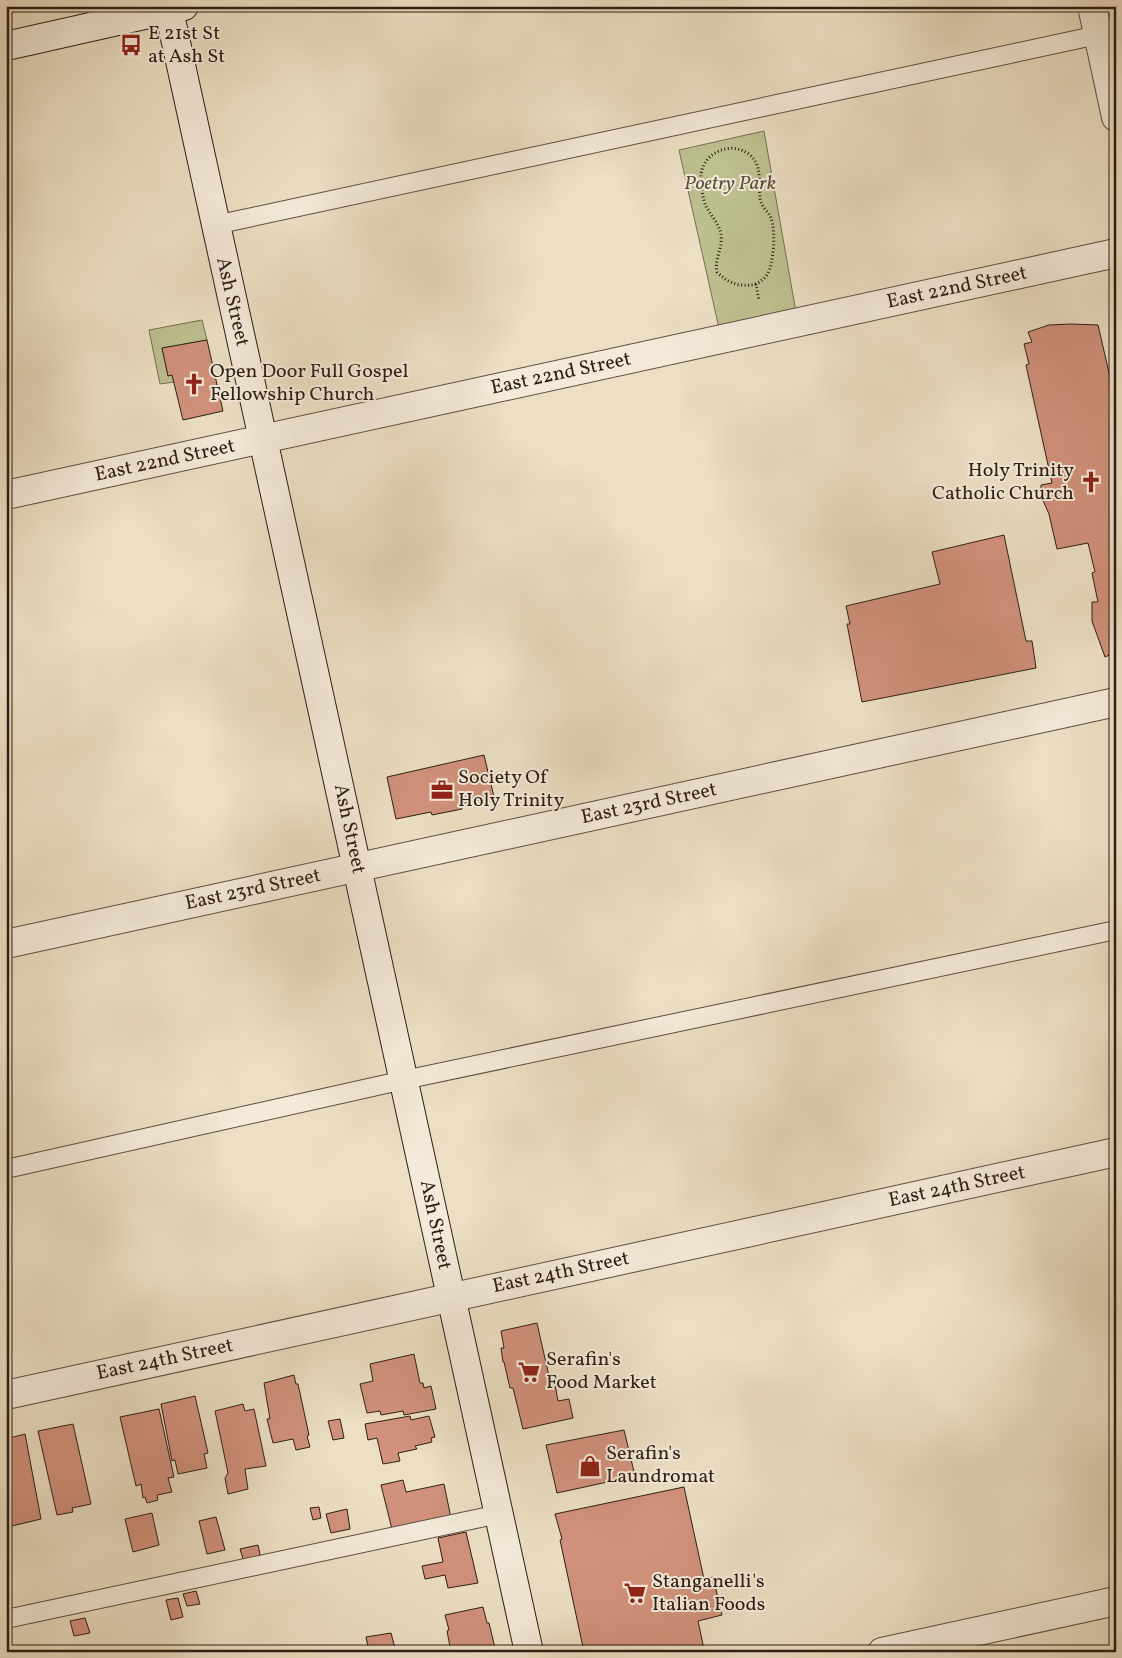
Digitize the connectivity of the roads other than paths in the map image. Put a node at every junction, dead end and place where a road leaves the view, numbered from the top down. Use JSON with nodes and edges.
{"nodes":[{"id":1,"x":1092,"y":6,"type":"edge"},
{"id":2,"x":174,"y":7,"type":"edge"},
{"id":3,"x":1098,"y":35,"type":"junction"},
{"id":4,"x":6,"y":46,"type":"edge"},
{"id":5,"x":1116,"y":118,"type":"edge"},
{"id":6,"x":215,"y":225,"type":"junction"},
{"id":7,"x":1116,"y":253,"type":"edge"},
{"id":8,"x":263,"y":439,"type":"junction"},
{"id":9,"x":6,"y":495,"type":"edge"},
{"id":10,"x":1116,"y":702,"type":"edge"},
{"id":11,"x":357,"y":868,"type":"junction"},
{"id":12,"x":1116,"y":930,"type":"edge"},
{"id":13,"x":6,"y":944,"type":"edge"},
{"id":14,"x":404,"y":1080,"type":"junction"},
{"id":15,"x":1116,"y":1152,"type":"edge"},
{"id":16,"x":6,"y":1169,"type":"edge"},
{"id":17,"x":451,"y":1297,"type":"junction"},
{"id":18,"x":6,"y":1396,"type":"edge"},
{"id":19,"x":499,"y":1514,"type":"junction"},
{"id":20,"x":1116,"y":1601,"type":"edge"},
{"id":21,"x":6,"y":1620,"type":"edge"},
{"id":22,"x":529,"y":1652,"type":"edge"},
{"id":23,"x":882,"y":1652,"type":"edge"}],
"edges":[{"from":1,"to":3,"type":"street"},
{"from":2,"to":4,"type":"street"},
{"from":2,"to":6,"type":"street","name":"Ash Street"},
{"from":3,"to":5,"type":"street"},
{"from":3,"to":6,"type":"lane"},
{"from":6,"to":8,"type":"street","name":"Ash Street"},
{"from":7,"to":8,"type":"street","name":"East 22nd Street"},
{"from":8,"to":9,"type":"street","name":"East 22nd Street"},
{"from":8,"to":11,"type":"street","name":"Ash Street"},
{"from":10,"to":11,"type":"street","name":"East 23rd Street"},
{"from":11,"to":13,"type":"street","name":"East 23rd Street"},
{"from":11,"to":14,"type":"street","name":"Ash Street"},
{"from":12,"to":14,"type":"lane"},
{"from":14,"to":16,"type":"lane"},
{"from":14,"to":17,"type":"street","name":"Ash Street"},
{"from":15,"to":17,"type":"street","name":"East 24th Street"},
{"from":17,"to":18,"type":"street","name":"East 24th Street"},
{"from":17,"to":19,"type":"street","name":"Ash Street"},
{"from":19,"to":21,"type":"lane"},
{"from":19,"to":22,"type":"street","name":"Ash Street"},
{"from":20,"to":23,"type":"street"}]}
